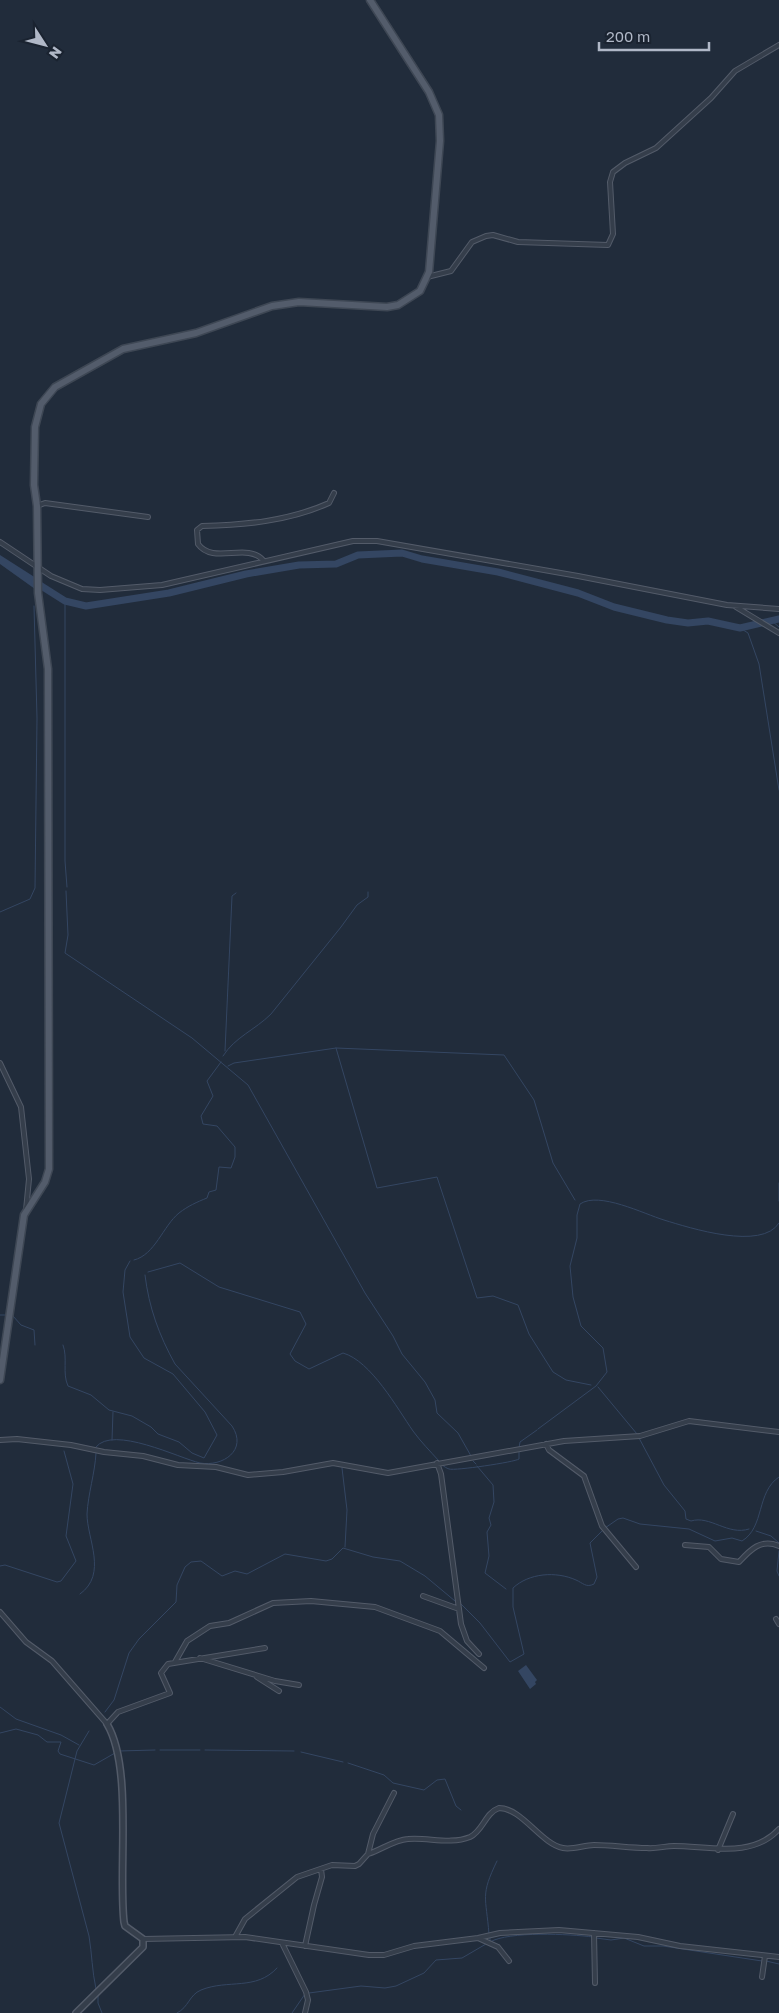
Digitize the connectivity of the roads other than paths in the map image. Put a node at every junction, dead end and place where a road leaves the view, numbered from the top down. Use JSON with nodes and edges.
{"nodes":[{"id":1,"x":370,"y":0,"type":"edge"},
{"id":2,"x":779,"y":45,"type":"edge"},
{"id":3,"x":428,"y":277,"type":"junction"},
{"id":4,"x":334,"y":492,"type":"dead end"},
{"id":5,"x":37,"y":506,"type":"junction"},
{"id":6,"x":148,"y":517,"type":"dead end"},
{"id":7,"x":0,"y":542,"type":"edge"},
{"id":8,"x":263,"y":560,"type":"junction"},
{"id":9,"x":39,"y":568,"type":"junction"},
{"id":10,"x":735,"y":606,"type":"junction"},
{"id":11,"x":779,"y":609,"type":"edge"},
{"id":12,"x":779,"y":633,"type":"edge"},
{"id":13,"x":0,"y":1063,"type":"edge"},
{"id":14,"x":26,"y":1210,"type":"junction"},
{"id":15,"x":0,"y":1380,"type":"edge"},
{"id":16,"x":779,"y":1432,"type":"edge"},
{"id":17,"x":0,"y":1440,"type":"edge"},
{"id":18,"x":546,"y":1444,"type":"junction"},
{"id":19,"x":437,"y":1463,"type":"junction"},
{"id":20,"x":685,"y":1546,"type":"dead end"},
{"id":21,"x":779,"y":1546,"type":"edge"},
{"id":22,"x":636,"y":1567,"type":"dead end"},
{"id":23,"x":423,"y":1596,"type":"dead end"},
{"id":24,"x":459,"y":1609,"type":"junction"},
{"id":25,"x":0,"y":1612,"type":"edge"},
{"id":26,"x":776,"y":1619,"type":"dead end"},
{"id":27,"x":779,"y":1624,"type":"edge"},
{"id":28,"x":265,"y":1648,"type":"dead end"},
{"id":29,"x":479,"y":1654,"type":"dead end"},
{"id":30,"x":198,"y":1658,"type":"junction"},
{"id":31,"x":175,"y":1662,"type":"junction"},
{"id":32,"x":484,"y":1668,"type":"dead end"},
{"id":33,"x":253,"y":1674,"type":"junction"},
{"id":34,"x":299,"y":1685,"type":"dead end"},
{"id":35,"x":279,"y":1691,"type":"dead end"},
{"id":36,"x":107,"y":1724,"type":"junction"},
{"id":37,"x":394,"y":1793,"type":"dead end"},
{"id":38,"x":733,"y":1814,"type":"dead end"},
{"id":39,"x":779,"y":1829,"type":"edge"},
{"id":40,"x":718,"y":1850,"type":"junction"},
{"id":41,"x":368,"y":1854,"type":"junction"},
{"id":42,"x":321,"y":1869,"type":"junction"},
{"id":43,"x":594,"y":1933,"type":"junction"},
{"id":44,"x":235,"y":1937,"type":"junction"},
{"id":45,"x":478,"y":1938,"type":"junction"},
{"id":46,"x":144,"y":1939,"type":"junction"},
{"id":47,"x":282,"y":1943,"type":"junction"},
{"id":48,"x":305,"y":1946,"type":"junction"},
{"id":49,"x":765,"y":1956,"type":"junction"},
{"id":50,"x":779,"y":1957,"type":"edge"},
{"id":51,"x":509,"y":1961,"type":"dead end"},
{"id":52,"x":762,"y":1977,"type":"dead end"},
{"id":53,"x":595,"y":1983,"type":"dead end"},
{"id":54,"x":76,"y":2013,"type":"edge"},
{"id":55,"x":305,"y":2013,"type":"edge"}],
"edges":[{"from":1,"to":3,"type":"main road"},
{"from":2,"to":3,"type":"street"},
{"from":3,"to":5,"type":"main road"},
{"from":4,"to":8,"type":"street"},
{"from":5,"to":6,"type":"street"},
{"from":5,"to":9,"type":"main road"},
{"from":7,"to":9,"type":"street"},
{"from":8,"to":9,"type":"street"},
{"from":8,"to":10,"type":"street"},
{"from":9,"to":14,"type":"main road"},
{"from":10,"to":11,"type":"street"},
{"from":10,"to":12,"type":"street"},
{"from":13,"to":14,"type":"street"},
{"from":14,"to":15,"type":"main road"},
{"from":16,"to":18,"type":"street"},
{"from":17,"to":19,"type":"street"},
{"from":18,"to":19,"type":"street"},
{"from":18,"to":22,"type":"street"},
{"from":19,"to":24,"type":"street"},
{"from":20,"to":21,"type":"street"},
{"from":23,"to":24,"type":"street"},
{"from":24,"to":29,"type":"street"},
{"from":25,"to":36,"type":"street"},
{"from":26,"to":27,"type":"street"},
{"from":28,"to":30,"type":"street"},
{"from":30,"to":31,"type":"street"},
{"from":30,"to":33,"type":"street"},
{"from":31,"to":32,"type":"street"},
{"from":31,"to":36,"type":"street"},
{"from":33,"to":34,"type":"street"},
{"from":33,"to":35,"type":"street"},
{"from":36,"to":46,"type":"street"},
{"from":37,"to":41,"type":"street"},
{"from":38,"to":40,"type":"street"},
{"from":39,"to":40,"type":"street"},
{"from":40,"to":41,"type":"street"},
{"from":41,"to":42,"type":"street"},
{"from":42,"to":44,"type":"street"},
{"from":42,"to":48,"type":"street"},
{"from":43,"to":45,"type":"street"},
{"from":43,"to":49,"type":"street"},
{"from":43,"to":53,"type":"street"},
{"from":44,"to":46,"type":"street"},
{"from":44,"to":47,"type":"street"},
{"from":45,"to":48,"type":"street"},
{"from":45,"to":51,"type":"street"},
{"from":46,"to":54,"type":"street"},
{"from":47,"to":48,"type":"street"},
{"from":47,"to":55,"type":"street"},
{"from":49,"to":50,"type":"street"},
{"from":49,"to":52,"type":"street"}]}
